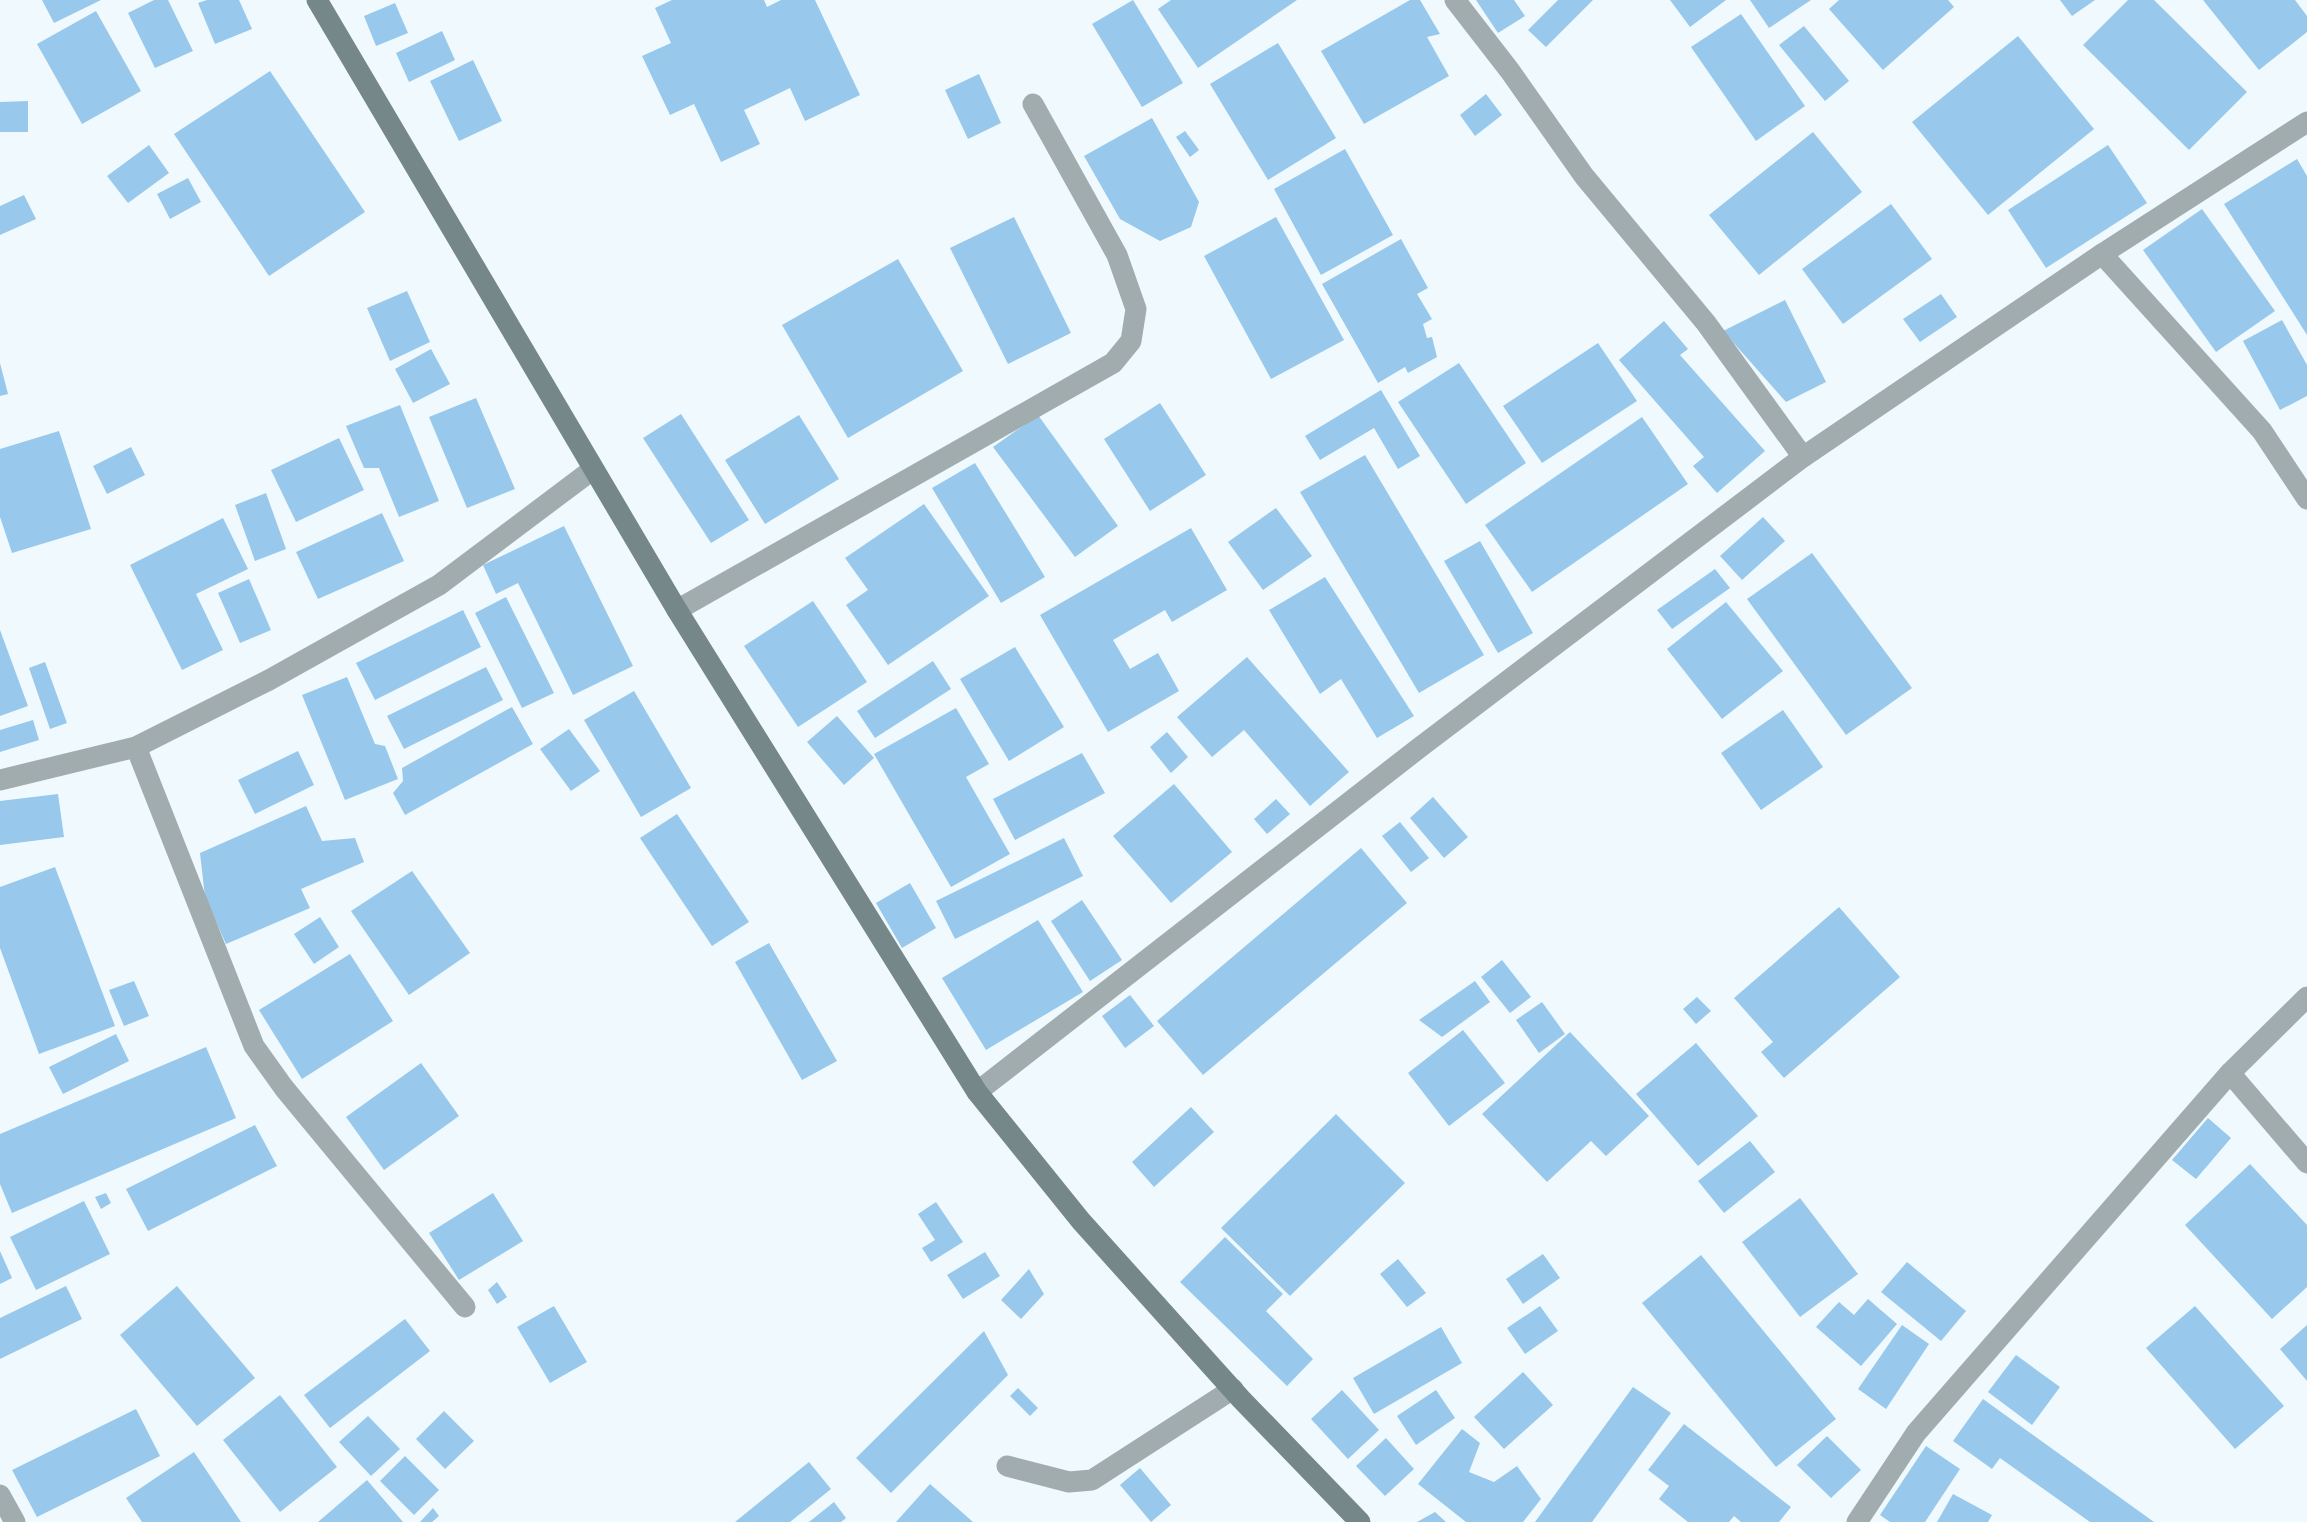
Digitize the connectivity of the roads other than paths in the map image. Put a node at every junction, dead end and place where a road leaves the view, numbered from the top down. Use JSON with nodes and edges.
{"nodes":[{"id":1,"x":317,"y":0,"type":"edge"},
{"id":2,"x":1455,"y":0,"type":"edge"},
{"id":3,"x":1033,"y":104,"type":"dead end"},
{"id":4,"x":2307,"y":122,"type":"edge"},
{"id":5,"x":2102,"y":254,"type":"junction"},
{"id":6,"x":1803,"y":457,"type":"junction"},
{"id":7,"x":592,"y":470,"type":"junction"},
{"id":8,"x":2307,"y":499,"type":"edge"},
{"id":9,"x":677,"y":610,"type":"junction"},
{"id":10,"x":136,"y":747,"type":"junction"},
{"id":11,"x":0,"y":780,"type":"edge"},
{"id":12,"x":2307,"y":997,"type":"edge"},
{"id":13,"x":2231,"y":1073,"type":"junction"},
{"id":14,"x":977,"y":1092,"type":"junction"},
{"id":15,"x":2307,"y":1163,"type":"edge"},
{"id":16,"x":465,"y":1307,"type":"dead end"},
{"id":17,"x":1233,"y":1389,"type":"junction"},
{"id":18,"x":1007,"y":1466,"type":"dead end"},
{"id":19,"x":0,"y":1495,"type":"edge"},
{"id":20,"x":15,"y":1522,"type":"edge"},
{"id":21,"x":1360,"y":1522,"type":"edge"},
{"id":22,"x":1857,"y":1522,"type":"edge"}],
"edges":[{"from":1,"to":7,"type":"street"},
{"from":2,"to":6,"type":"street"},
{"from":3,"to":9,"type":"street"},
{"from":4,"to":5,"type":"street"},
{"from":5,"to":6,"type":"street"},
{"from":5,"to":8,"type":"street"},
{"from":6,"to":14,"type":"street"},
{"from":7,"to":9,"type":"street"},
{"from":7,"to":10,"type":"street"},
{"from":9,"to":14,"type":"street"},
{"from":10,"to":11,"type":"street"},
{"from":10,"to":16,"type":"street"},
{"from":12,"to":13,"type":"street"},
{"from":13,"to":15,"type":"street"},
{"from":13,"to":22,"type":"street"},
{"from":14,"to":17,"type":"street"},
{"from":17,"to":18,"type":"street"},
{"from":17,"to":21,"type":"street"},
{"from":19,"to":20,"type":"street"}]}
